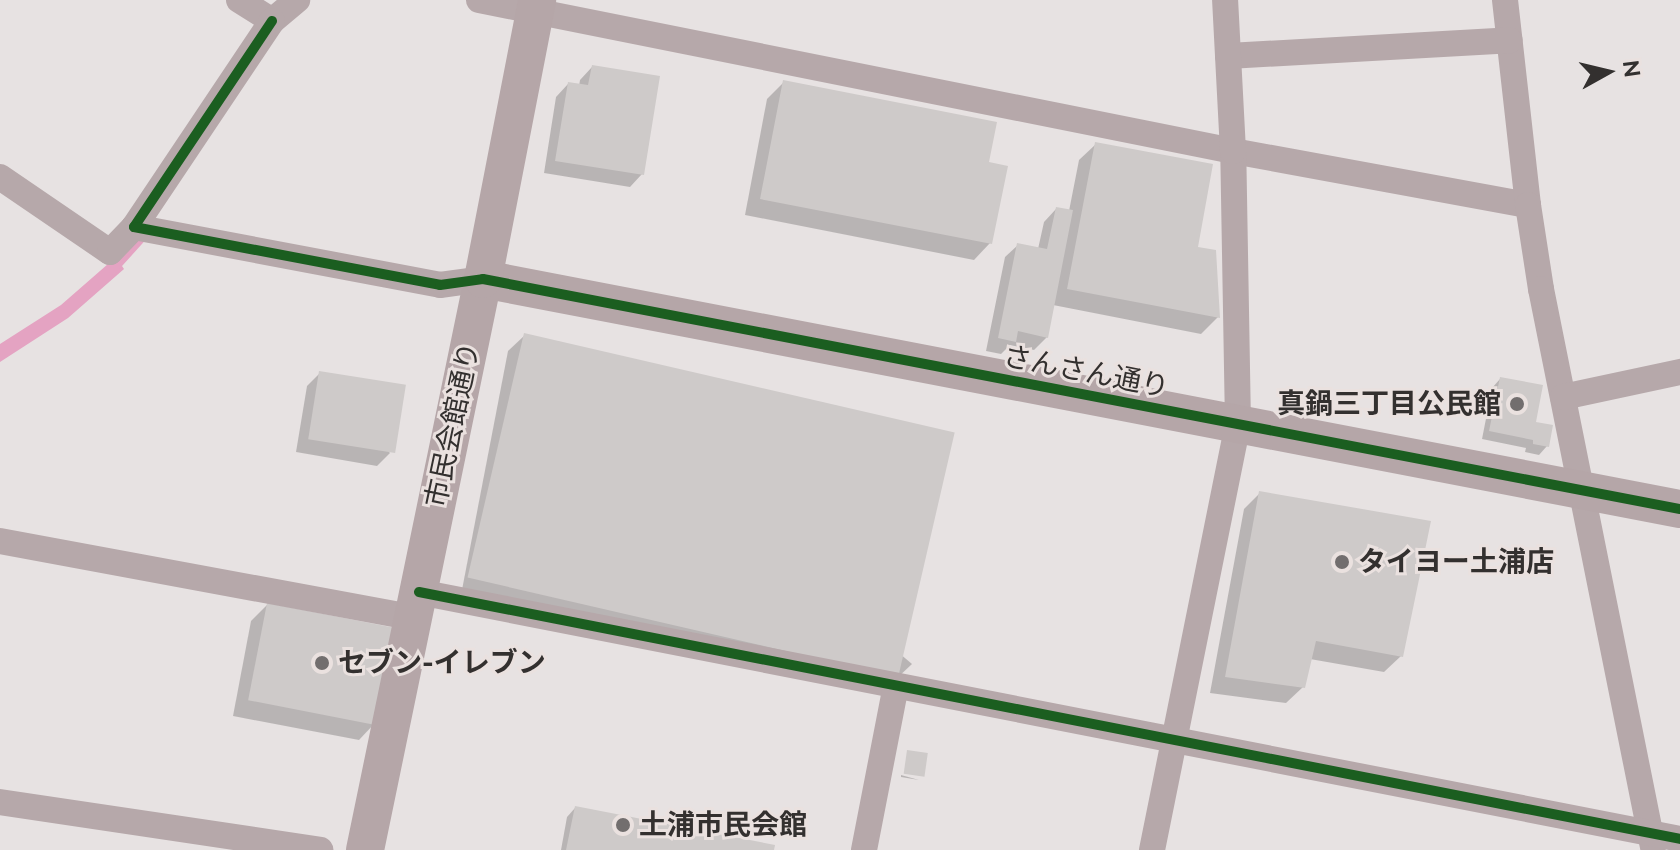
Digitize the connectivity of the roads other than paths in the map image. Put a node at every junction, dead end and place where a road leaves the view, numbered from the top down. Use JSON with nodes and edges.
{"nodes":[{"id":1,"x":239,"y":0,"type":"edge"},
{"id":2,"x":297,"y":0,"type":"edge"},
{"id":3,"x":479,"y":0,"type":"edge"},
{"id":4,"x":1225,"y":0,"type":"edge"},
{"id":5,"x":1505,"y":0,"type":"edge"},
{"id":6,"x":536,"y":6,"type":"edge"},
{"id":7,"x":272,"y":21,"type":"junction"},
{"id":8,"x":1510,"y":40,"type":"junction"},
{"id":9,"x":1228,"y":56,"type":"junction"},
{"id":10,"x":1233,"y":151,"type":"junction"},
{"id":11,"x":0,"y":177,"type":"edge"},
{"id":12,"x":1528,"y":205,"type":"junction"},
{"id":13,"x":134,"y":227,"type":"junction"},
{"id":14,"x":483,"y":279,"type":"junction"},
{"id":15,"x":1680,"y":372,"type":"edge"},
{"id":16,"x":1563,"y":397,"type":"junction"},
{"id":17,"x":1238,"y":425,"type":"junction"},
{"id":18,"x":1581,"y":489,"type":"junction"},
{"id":19,"x":1680,"y":509,"type":"edge"},
{"id":20,"x":0,"y":541,"type":"edge"},
{"id":21,"x":417,"y":605,"type":"junction"},
{"id":22,"x":896,"y":686,"type":"junction"},
{"id":23,"x":1174,"y":739,"type":"junction"},
{"id":24,"x":0,"y":802,"type":"edge"},
{"id":25,"x":1680,"y":839,"type":"edge"},
{"id":26,"x":1652,"y":842,"type":"edge"},
{"id":27,"x":320,"y":850,"type":"edge"},
{"id":28,"x":365,"y":850,"type":"edge"},
{"id":29,"x":864,"y":850,"type":"edge"},
{"id":30,"x":1152,"y":850,"type":"edge"}],
"edges":[{"from":1,"to":7,"type":"street"},
{"from":2,"to":7,"type":"street"},
{"from":3,"to":6,"type":"street"},
{"from":4,"to":9,"type":"street"},
{"from":5,"to":8,"type":"street"},
{"from":6,"to":10,"type":"street"},
{"from":6,"to":14,"type":"street","name":"市民会館通り"},
{"from":7,"to":13,"type":"street"},
{"from":8,"to":9,"type":"street"},
{"from":8,"to":12,"type":"street"},
{"from":9,"to":10,"type":"street"},
{"from":10,"to":12,"type":"street"},
{"from":10,"to":17,"type":"street"},
{"from":11,"to":13,"type":"street"},
{"from":12,"to":16,"type":"street"},
{"from":13,"to":14,"type":"street"},
{"from":14,"to":17,"type":"street","name":"さんさん通り"},
{"from":14,"to":21,"type":"street","name":"市民会館通り"},
{"from":15,"to":16,"type":"street"},
{"from":16,"to":18,"type":"street"},
{"from":17,"to":18,"type":"street","name":"さんさん通り"},
{"from":17,"to":23,"type":"street"},
{"from":18,"to":19,"type":"street","name":"さんさん通り"},
{"from":18,"to":26,"type":"street"},
{"from":20,"to":21,"type":"street"},
{"from":21,"to":22,"type":"street"},
{"from":21,"to":28,"type":"street","name":"市民会館通り"},
{"from":22,"to":23,"type":"street"},
{"from":22,"to":29,"type":"street"},
{"from":23,"to":26,"type":"street"},
{"from":23,"to":30,"type":"street"},
{"from":24,"to":27,"type":"street"},
{"from":25,"to":26,"type":"street"}]}
